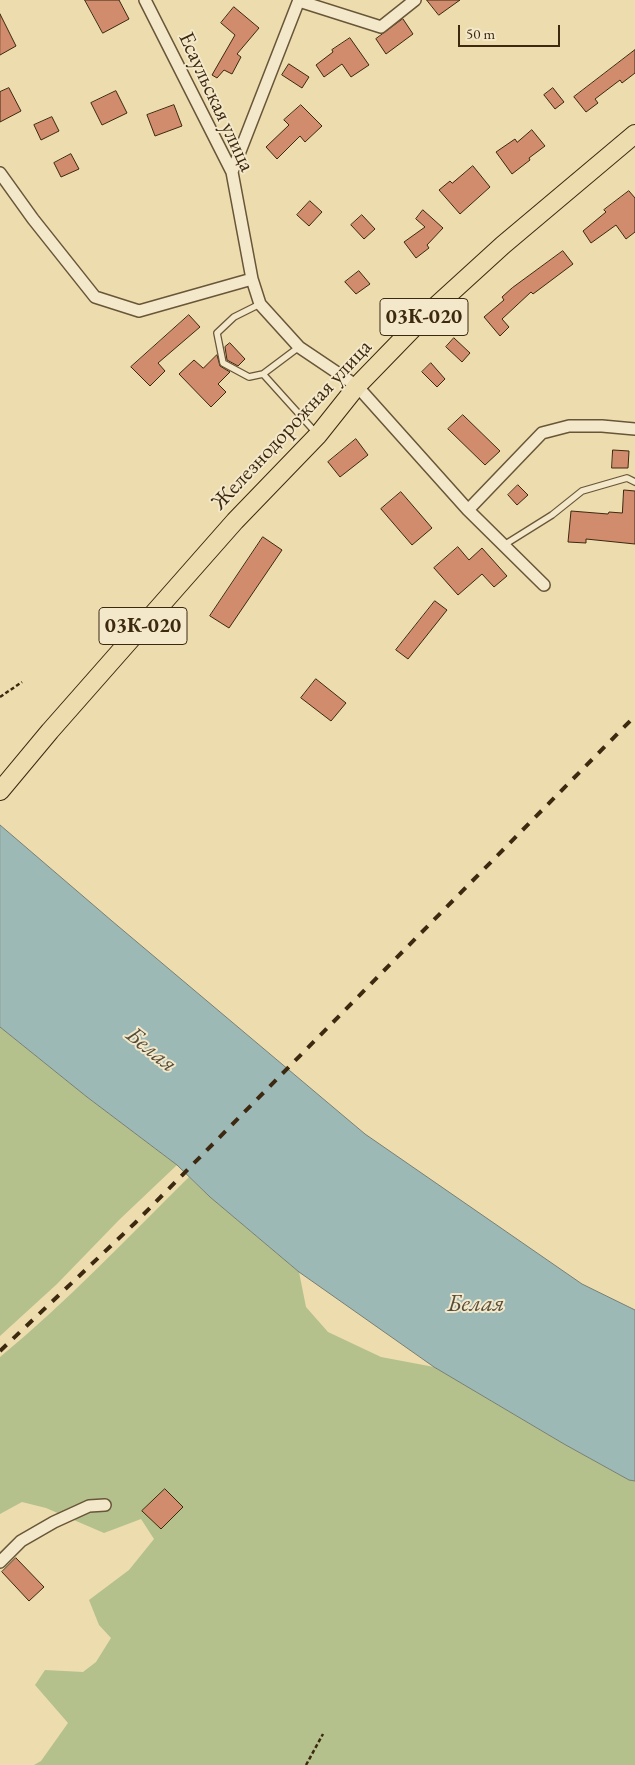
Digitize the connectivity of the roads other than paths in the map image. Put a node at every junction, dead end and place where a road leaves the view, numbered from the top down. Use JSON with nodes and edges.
{"nodes":[{"id":1,"x":145,"y":0,"type":"edge"},
{"id":2,"x":415,"y":0,"type":"edge"},
{"id":3,"x":299,"y":1,"type":"edge"},
{"id":4,"x":635,"y":134,"type":"edge"},
{"id":5,"x":232,"y":172,"type":"junction"},
{"id":6,"x":0,"y":173,"type":"edge"},
{"id":7,"x":252,"y":280,"type":"junction"},
{"id":8,"x":260,"y":304,"type":"junction"},
{"id":9,"x":300,"y":347,"type":"junction"},
{"id":10,"x":263,"y":374,"type":"junction"},
{"id":11,"x":357,"y":386,"type":"junction"},
{"id":12,"x":635,"y":429,"type":"edge"},
{"id":13,"x":318,"y":435,"type":"junction"},
{"id":14,"x":635,"y":482,"type":"edge"},
{"id":15,"x":468,"y":510,"type":"junction"},
{"id":16,"x":504,"y":545,"type":"junction"},
{"id":17,"x":544,"y":585,"type":"dead end"},
{"id":18,"x":0,"y":791,"type":"edge"},
{"id":19,"x":105,"y":1505,"type":"dead end"},
{"id":20,"x":0,"y":1562,"type":"edge"}],
"edges":[{"from":1,"to":5,"type":"street","name":"Есаульская улица"},
{"from":2,"to":3,"type":"street"},
{"from":3,"to":5,"type":"street"},
{"from":4,"to":11,"type":"main road","name":"Железнодорожная улица","number":"03К-020"},
{"from":5,"to":7,"type":"street","name":"Есаульская улица"},
{"from":6,"to":7,"type":"street"},
{"from":7,"to":8,"type":"street","name":"Есаульская улица"},
{"from":8,"to":9,"type":"street","name":"Есаульская улица"},
{"from":8,"to":10,"type":"lane"},
{"from":9,"to":10,"type":"lane"},
{"from":9,"to":11,"type":"street","name":"Есаульская улица"},
{"from":10,"to":13,"type":"lane"},
{"from":11,"to":13,"type":"main road","name":"Железнодорожная улица","number":"03К-020"},
{"from":11,"to":15,"type":"street","name":"Есаульская улица"},
{"from":12,"to":15,"type":"street"},
{"from":13,"to":18,"type":"main road","name":"Железнодорожная улица","number":"03К-020"},
{"from":14,"to":16,"type":"lane"},
{"from":15,"to":16,"type":"street","name":"Есаульская улица"},
{"from":16,"to":17,"type":"street","name":"Есаульская улица"},
{"from":19,"to":20,"type":"street"}]}
